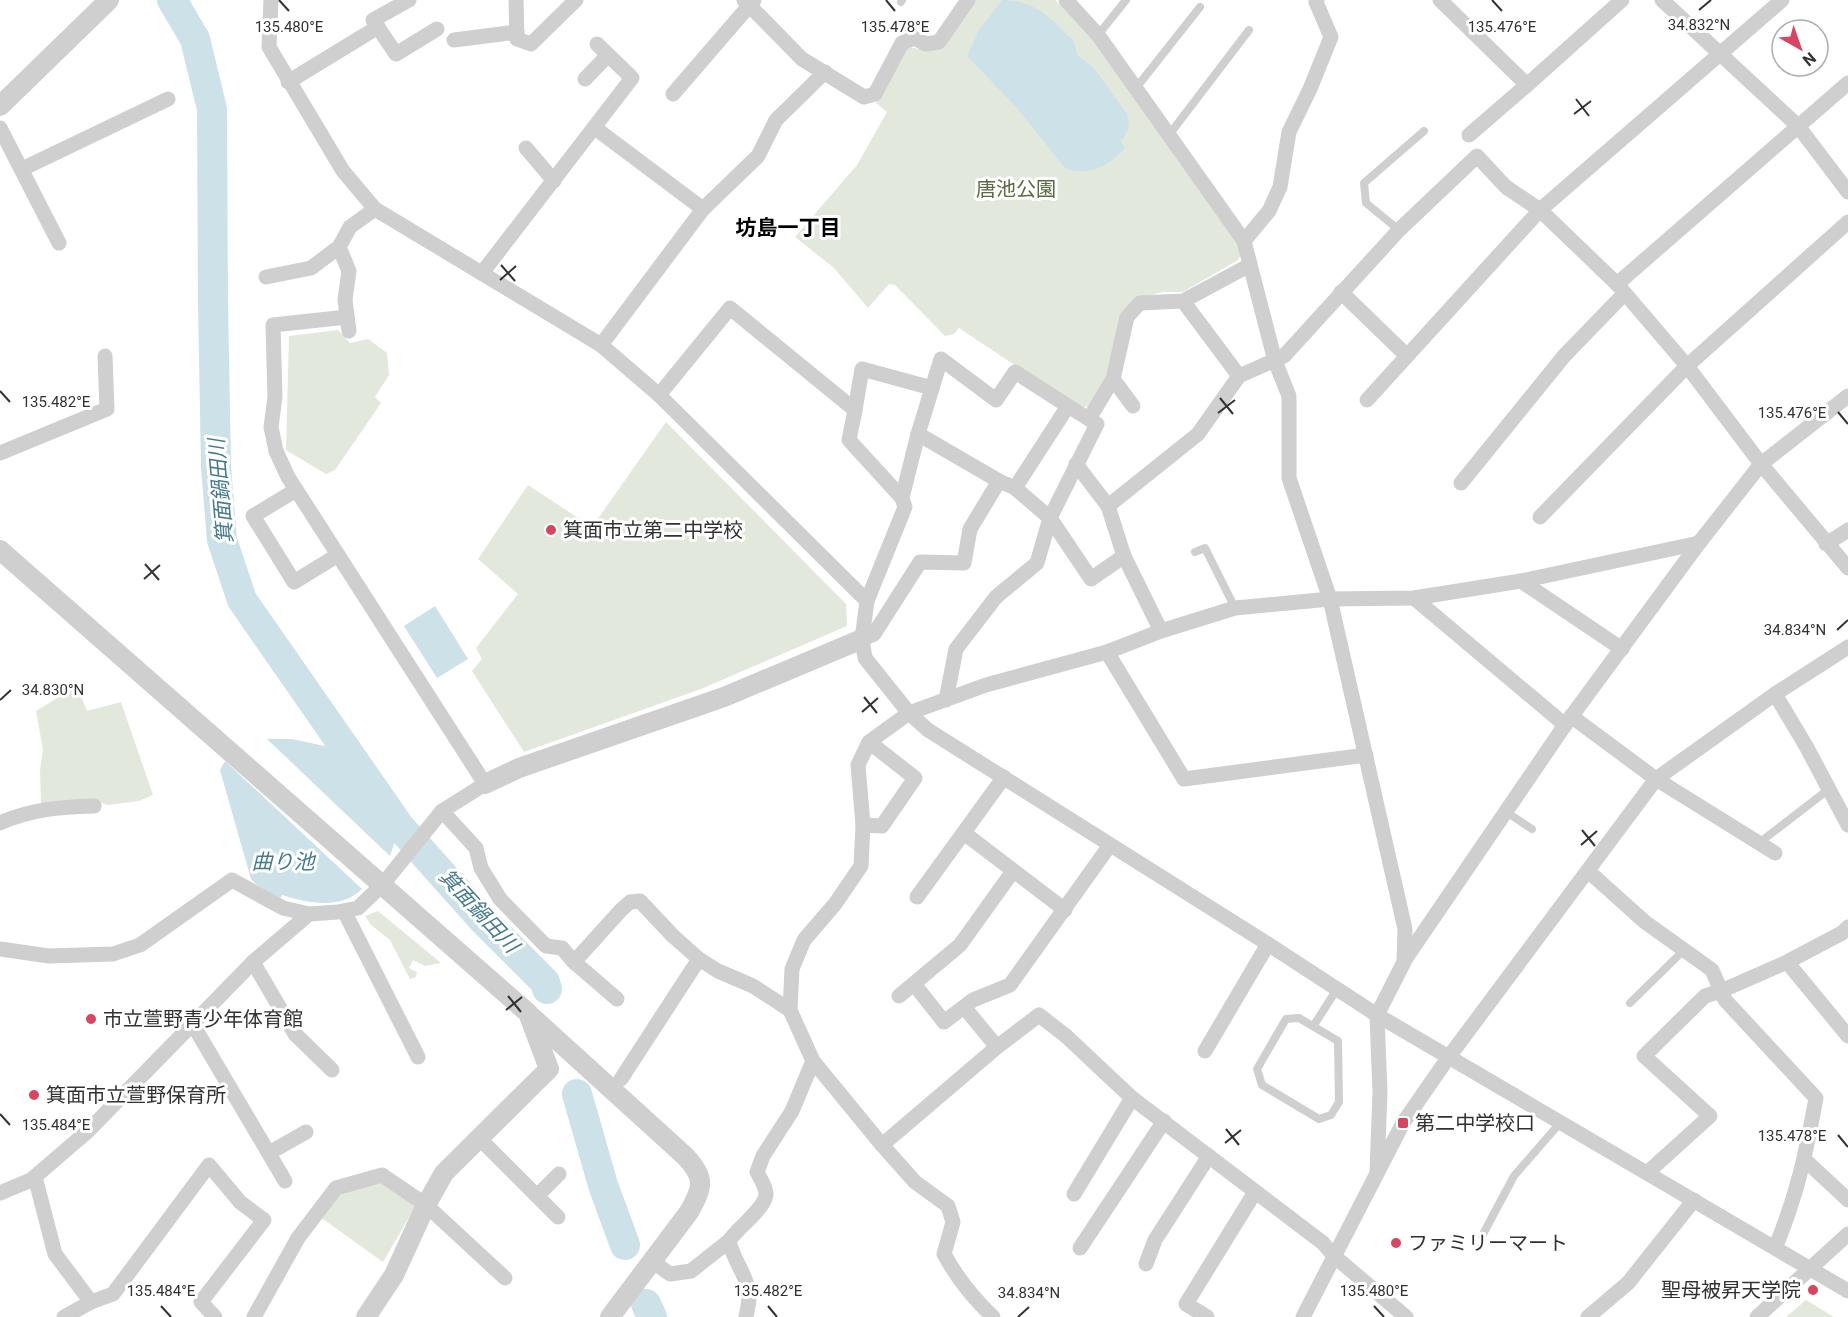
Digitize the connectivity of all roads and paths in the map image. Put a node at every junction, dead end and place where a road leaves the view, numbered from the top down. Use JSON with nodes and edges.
{"nodes":[{"id":1,"x":109,"y":0,"type":"edge"},
{"id":2,"x":271,"y":0,"type":"edge"},
{"id":3,"x":409,"y":0,"type":"edge"},
{"id":4,"x":516,"y":0,"type":"edge"},
{"id":5,"x":576,"y":0,"type":"edge"},
{"id":6,"x":968,"y":0,"type":"edge"},
{"id":7,"x":1126,"y":0,"type":"edge"},
{"id":8,"x":1317,"y":0,"type":"edge"},
{"id":9,"x":1622,"y":0,"type":"edge"},
{"id":10,"x":1662,"y":0,"type":"edge"},
{"id":11,"x":1782,"y":0,"type":"edge"},
{"id":12,"x":1070,"y":1,"type":"edge"},
{"id":13,"x":749,"y":2,"type":"edge"},
{"id":14,"x":1450,"y":3,"type":"edge"},
{"id":15,"x":1200,"y":7,"type":"dead end"},
{"id":16,"x":378,"y":27,"type":"junction"},
{"id":17,"x":437,"y":29,"type":"dead end"},
{"id":18,"x":1249,"y":30,"type":"dead end"},
{"id":19,"x":517,"y":32,"type":"junction"},
{"id":20,"x":1098,"y":35,"type":"junction"},
{"id":21,"x":454,"y":40,"type":"dead end"},
{"id":22,"x":597,"y":44,"type":"dead end"},
{"id":23,"x":1719,"y":53,"type":"junction"},
{"id":24,"x":609,"y":55,"type":"junction"},
{"id":25,"x":825,"y":72,"type":"junction"},
{"id":26,"x":585,"y":78,"type":"dead end"},
{"id":27,"x":288,"y":82,"type":"junction"},
{"id":28,"x":1848,"y":83,"type":"edge"},
{"id":29,"x":1527,"y":86,"type":"junction"},
{"id":30,"x":1136,"y":88,"type":"junction"},
{"id":31,"x":673,"y":94,"type":"dead end"},
{"id":32,"x":168,"y":99,"type":"dead end"},
{"id":33,"x":0,"y":106,"type":"edge"},
{"id":34,"x":1798,"y":126,"type":"junction"},
{"id":35,"x":0,"y":128,"type":"edge"},
{"id":36,"x":595,"y":128,"type":"junction"},
{"id":37,"x":1424,"y":131,"type":"dead end"},
{"id":38,"x":1169,"y":135,"type":"junction"},
{"id":39,"x":1469,"y":135,"type":"dead end"},
{"id":40,"x":526,"y":148,"type":"dead end"},
{"id":41,"x":22,"y":169,"type":"junction"},
{"id":42,"x":554,"y":181,"type":"junction"},
{"id":43,"x":1848,"y":192,"type":"edge"},
{"id":44,"x":375,"y":209,"type":"junction"},
{"id":45,"x":703,"y":209,"type":"junction"},
{"id":46,"x":1540,"y":210,"type":"junction"},
{"id":47,"x":1848,"y":222,"type":"edge"},
{"id":48,"x":1398,"y":230,"type":"junction"},
{"id":49,"x":1244,"y":241,"type":"junction"},
{"id":50,"x":59,"y":243,"type":"dead end"},
{"id":51,"x":339,"y":247,"type":"junction"},
{"id":52,"x":1250,"y":265,"type":"junction"},
{"id":53,"x":482,"y":273,"type":"junction"},
{"id":54,"x":266,"y":277,"type":"dead end"},
{"id":55,"x":1620,"y":289,"type":"junction"},
{"id":56,"x":1341,"y":292,"type":"junction"},
{"id":57,"x":1183,"y":301,"type":"junction"},
{"id":58,"x":601,"y":345,"type":"junction"},
{"id":59,"x":105,"y":356,"type":"dead end"},
{"id":60,"x":1407,"y":356,"type":"junction"},
{"id":61,"x":1275,"y":360,"type":"junction"},
{"id":62,"x":1687,"y":366,"type":"junction"},
{"id":63,"x":1239,"y":376,"type":"junction"},
{"id":64,"x":1113,"y":379,"type":"junction"},
{"id":65,"x":932,"y":388,"type":"junction"},
{"id":66,"x":659,"y":395,"type":"junction"},
{"id":67,"x":1848,"y":396,"type":"edge"},
{"id":68,"x":1367,"y":400,"type":"dead end"},
{"id":69,"x":1068,"y":406,"type":"junction"},
{"id":70,"x":1133,"y":406,"type":"dead end"},
{"id":71,"x":855,"y":410,"type":"junction"},
{"id":72,"x":1089,"y":419,"type":"junction"},
{"id":73,"x":918,"y":434,"type":"junction"},
{"id":74,"x":0,"y":453,"type":"edge"},
{"id":75,"x":1076,"y":464,"type":"junction"},
{"id":76,"x":1761,"y":464,"type":"junction"},
{"id":77,"x":999,"y":481,"type":"junction"},
{"id":78,"x":1461,"y":483,"type":"dead end"},
{"id":79,"x":1015,"y":488,"type":"junction"},
{"id":80,"x":296,"y":490,"type":"junction"},
{"id":81,"x":902,"y":498,"type":"junction"},
{"id":82,"x":1108,"y":506,"type":"junction"},
{"id":83,"x":1540,"y":517,"type":"dead end"},
{"id":84,"x":1050,"y":518,"type":"junction"},
{"id":85,"x":1848,"y":530,"type":"edge"},
{"id":86,"x":1699,"y":543,"type":"junction"},
{"id":87,"x":1826,"y":544,"type":"junction"},
{"id":88,"x":0,"y":550,"type":"edge"},
{"id":89,"x":1196,"y":552,"type":"dead end"},
{"id":90,"x":338,"y":555,"type":"junction"},
{"id":91,"x":1125,"y":556,"type":"junction"},
{"id":92,"x":1848,"y":568,"type":"edge"},
{"id":93,"x":1521,"y":581,"type":"junction"},
{"id":94,"x":1414,"y":598,"type":"junction"},
{"id":95,"x":1330,"y":599,"type":"junction"},
{"id":96,"x":867,"y":602,"type":"junction"},
{"id":97,"x":1235,"y":608,"type":"junction"},
{"id":98,"x":1161,"y":631,"type":"junction"},
{"id":99,"x":862,"y":639,"type":"junction"},
{"id":100,"x":1848,"y":647,"type":"edge"},
{"id":101,"x":1622,"y":649,"type":"junction"},
{"id":102,"x":1107,"y":652,"type":"junction"},
{"id":103,"x":1775,"y":694,"type":"junction"},
{"id":104,"x":946,"y":700,"type":"junction"},
{"id":105,"x":909,"y":713,"type":"junction"},
{"id":106,"x":1568,"y":720,"type":"junction"},
{"id":107,"x":869,"y":742,"type":"junction"},
{"id":108,"x":1366,"y":755,"type":"junction"},
{"id":109,"x":1004,"y":777,"type":"junction"},
{"id":110,"x":1656,"y":779,"type":"junction"},
{"id":111,"x":485,"y":784,"type":"junction"},
{"id":112,"x":1829,"y":789,"type":"junction"},
{"id":113,"x":94,"y":806,"type":"dead end"},
{"id":114,"x":1844,"y":806,"type":"edge"},
{"id":115,"x":442,"y":811,"type":"junction"},
{"id":116,"x":1506,"y":812,"type":"junction"},
{"id":117,"x":0,"y":823,"type":"edge"},
{"id":118,"x":863,"y":825,"type":"junction"},
{"id":119,"x":1848,"y":825,"type":"edge"},
{"id":120,"x":1532,"y":829,"type":"dead end"},
{"id":121,"x":964,"y":833,"type":"junction"},
{"id":122,"x":1759,"y":843,"type":"junction"},
{"id":123,"x":1110,"y":845,"type":"junction"},
{"id":124,"x":1775,"y":853,"type":"dead end"},
{"id":125,"x":1013,"y":871,"type":"junction"},
{"id":126,"x":1588,"y":871,"type":"junction"},
{"id":127,"x":382,"y":884,"type":"junction"},
{"id":128,"x":917,"y":897,"type":"dead end"},
{"id":129,"x":1065,"y":909,"type":"junction"},
{"id":130,"x":344,"y":911,"type":"junction"},
{"id":131,"x":309,"y":914,"type":"junction"},
{"id":132,"x":1848,"y":927,"type":"edge"},
{"id":133,"x":1268,"y":944,"type":"junction"},
{"id":134,"x":0,"y":949,"type":"edge"},
{"id":135,"x":1684,"y":950,"type":"junction"},
{"id":136,"x":699,"y":959,"type":"junction"},
{"id":137,"x":252,"y":962,"type":"junction"},
{"id":138,"x":574,"y":962,"type":"junction"},
{"id":139,"x":1404,"y":962,"type":"junction"},
{"id":140,"x":1787,"y":962,"type":"junction"},
{"id":141,"x":914,"y":984,"type":"junction"},
{"id":142,"x":1337,"y":989,"type":"junction"},
{"id":143,"x":1722,"y":991,"type":"junction"},
{"id":144,"x":899,"y":996,"type":"dead end"},
{"id":145,"x":617,"y":999,"type":"dead end"},
{"id":146,"x":1630,"y":1003,"type":"dead end"},
{"id":147,"x":964,"y":1007,"type":"junction"},
{"id":148,"x":790,"y":1010,"type":"junction"},
{"id":149,"x":528,"y":1013,"type":"junction"},
{"id":150,"x":1377,"y":1015,"type":"junction"},
{"id":151,"x":192,"y":1023,"type":"junction"},
{"id":152,"x":1314,"y":1025,"type":"junction"},
{"id":153,"x":1848,"y":1036,"type":"edge"},
{"id":154,"x":997,"y":1047,"type":"junction"},
{"id":155,"x":1205,"y":1051,"type":"dead end"},
{"id":156,"x":418,"y":1057,"type":"dead end"},
{"id":157,"x":1448,"y":1058,"type":"junction"},
{"id":158,"x":813,"y":1061,"type":"junction"},
{"id":159,"x":333,"y":1070,"type":"dead end"},
{"id":160,"x":621,"y":1079,"type":"dead end"},
{"id":161,"x":1132,"y":1098,"type":"junction"},
{"id":162,"x":1164,"y":1121,"type":"junction"},
{"id":163,"x":1560,"y":1123,"type":"junction"},
{"id":164,"x":306,"y":1132,"type":"dead end"},
{"id":165,"x":479,"y":1138,"type":"junction"},
{"id":166,"x":882,"y":1145,"type":"junction"},
{"id":167,"x":269,"y":1153,"type":"junction"},
{"id":168,"x":1209,"y":1156,"type":"junction"},
{"id":169,"x":1805,"y":1160,"type":"junction"},
{"id":170,"x":1377,"y":1172,"type":"junction"},
{"id":171,"x":1647,"y":1173,"type":"junction"},
{"id":172,"x":559,"y":1174,"type":"dead end"},
{"id":173,"x":35,"y":1177,"type":"junction"},
{"id":174,"x":285,"y":1181,"type":"dead end"},
{"id":175,"x":1255,"y":1192,"type":"junction"},
{"id":176,"x":0,"y":1193,"type":"edge"},
{"id":177,"x":1074,"y":1194,"type":"dead end"},
{"id":178,"x":537,"y":1196,"type":"junction"},
{"id":179,"x":1694,"y":1200,"type":"junction"},
{"id":180,"x":1848,"y":1200,"type":"edge"},
{"id":181,"x":426,"y":1205,"type":"junction"},
{"id":182,"x":558,"y":1217,"type":"dead end"},
{"id":183,"x":1848,"y":1234,"type":"edge"},
{"id":184,"x":1482,"y":1236,"type":"dead end"},
{"id":185,"x":729,"y":1241,"type":"junction"},
{"id":186,"x":1080,"y":1248,"type":"dead end"},
{"id":187,"x":1775,"y":1248,"type":"junction"},
{"id":188,"x":1334,"y":1256,"type":"junction"},
{"id":189,"x":652,"y":1262,"type":"junction"},
{"id":190,"x":1146,"y":1264,"type":"dead end"},
{"id":191,"x":1811,"y":1270,"type":"junction"},
{"id":192,"x":505,"y":1278,"type":"dead end"},
{"id":193,"x":1848,"y":1292,"type":"edge"},
{"id":194,"x":91,"y":1302,"type":"junction"},
{"id":195,"x":262,"y":1314,"type":"edge"},
{"id":196,"x":1404,"y":1316,"type":"edge"},
{"id":197,"x":64,"y":1317,"type":"edge"},
{"id":198,"x":216,"y":1317,"type":"edge"},
{"id":199,"x":366,"y":1317,"type":"edge"},
{"id":200,"x":610,"y":1317,"type":"edge"},
{"id":201,"x":746,"y":1317,"type":"edge"},
{"id":202,"x":993,"y":1317,"type":"edge"},
{"id":203,"x":1207,"y":1317,"type":"edge"},
{"id":204,"x":1303,"y":1317,"type":"edge"},
{"id":205,"x":1588,"y":1317,"type":"edge"},
{"id":206,"x":1758,"y":1317,"type":"edge"}],
"edges":[{"from":1,"to":33,"type":"street"},
{"from":2,"to":27,"type":"street"},
{"from":3,"to":16,"type":"street"},
{"from":4,"to":19,"type":"street"},
{"from":5,"to":19,"type":"street"},
{"from":6,"to":25,"type":"street"},
{"from":7,"to":20,"type":"lane"},
{"from":8,"to":49,"type":"street"},
{"from":9,"to":29,"type":"street"},
{"from":10,"to":23,"type":"street"},
{"from":11,"to":23,"type":"street"},
{"from":12,"to":20,"type":"street"},
{"from":13,"to":25,"type":"street"},
{"from":13,"to":31,"type":"street"},
{"from":14,"to":29,"type":"street"},
{"from":15,"to":30,"type":"lane"},
{"from":16,"to":17,"type":"street"},
{"from":16,"to":27,"type":"street"},
{"from":18,"to":38,"type":"lane"},
{"from":19,"to":21,"type":"street"},
{"from":20,"to":30,"type":"street"},
{"from":22,"to":24,"type":"street"},
{"from":23,"to":34,"type":"street"},
{"from":23,"to":46,"type":"street"},
{"from":24,"to":26,"type":"street"},
{"from":24,"to":36,"type":"street"},
{"from":25,"to":45,"type":"street"},
{"from":27,"to":44,"type":"street"},
{"from":28,"to":34,"type":"street"},
{"from":29,"to":39,"type":"street"},
{"from":30,"to":38,"type":"street"},
{"from":32,"to":41,"type":"street"},
{"from":34,"to":43,"type":"street"},
{"from":34,"to":55,"type":"street"},
{"from":35,"to":41,"type":"street"},
{"from":36,"to":42,"type":"street"},
{"from":36,"to":45,"type":"street"},
{"from":37,"to":48,"type":"lane"},
{"from":38,"to":49,"type":"street"},
{"from":40,"to":42,"type":"street"},
{"from":41,"to":50,"type":"street"},
{"from":42,"to":53,"type":"street"},
{"from":44,"to":51,"type":"street"},
{"from":44,"to":53,"type":"street"},
{"from":45,"to":58,"type":"street"},
{"from":46,"to":48,"type":"street"},
{"from":46,"to":55,"type":"street"},
{"from":46,"to":60,"type":"street"},
{"from":47,"to":62,"type":"street"},
{"from":48,"to":56,"type":"street"},
{"from":49,"to":52,"type":"street"},
{"from":51,"to":54,"type":"street"},
{"from":51,"to":80,"type":"street"},
{"from":52,"to":57,"type":"street"},
{"from":52,"to":61,"type":"street"},
{"from":53,"to":58,"type":"street"},
{"from":55,"to":62,"type":"street"},
{"from":55,"to":78,"type":"street"},
{"from":56,"to":60,"type":"street"},
{"from":56,"to":61,"type":"street"},
{"from":57,"to":63,"type":"street"},
{"from":57,"to":64,"type":"street"},
{"from":58,"to":66,"type":"street"},
{"from":59,"to":74,"type":"street"},
{"from":60,"to":68,"type":"street"},
{"from":61,"to":63,"type":"street"},
{"from":61,"to":95,"type":"street"},
{"from":62,"to":76,"type":"street"},
{"from":62,"to":83,"type":"street"},
{"from":63,"to":82,"type":"street"},
{"from":64,"to":70,"type":"street"},
{"from":64,"to":72,"type":"street"},
{"from":65,"to":69,"type":"street"},
{"from":65,"to":71,"type":"street"},
{"from":65,"to":73,"type":"street"},
{"from":66,"to":71,"type":"street"},
{"from":66,"to":96,"type":"street"},
{"from":67,"to":76,"type":"street"},
{"from":69,"to":72,"type":"street"},
{"from":69,"to":79,"type":"street"},
{"from":71,"to":81,"type":"street"},
{"from":72,"to":75,"type":"street"},
{"from":73,"to":77,"type":"street"},
{"from":73,"to":81,"type":"street"},
{"from":75,"to":82,"type":"street"},
{"from":75,"to":84,"type":"street"},
{"from":76,"to":86,"type":"street"},
{"from":76,"to":87,"type":"street"},
{"from":77,"to":79,"type":"street"},
{"from":77,"to":99,"type":"street"},
{"from":79,"to":84,"type":"street"},
{"from":80,"to":90,"type":"street"},
{"from":80,"to":90,"type":"street"},
{"from":81,"to":96,"type":"street"},
{"from":82,"to":91,"type":"street"},
{"from":84,"to":91,"type":"street"},
{"from":84,"to":104,"type":"street"},
{"from":85,"to":87,"type":"street"},
{"from":86,"to":93,"type":"street"},
{"from":86,"to":101,"type":"street"},
{"from":87,"to":92,"type":"street"},
{"from":88,"to":127,"type":"street"},
{"from":89,"to":97,"type":"lane"},
{"from":90,"to":111,"type":"street"},
{"from":91,"to":98,"type":"street"},
{"from":93,"to":94,"type":"street"},
{"from":93,"to":101,"type":"street"},
{"from":94,"to":95,"type":"street"},
{"from":94,"to":106,"type":"street"},
{"from":95,"to":97,"type":"street"},
{"from":95,"to":108,"type":"street"},
{"from":96,"to":99,"type":"street"},
{"from":97,"to":98,"type":"street"},
{"from":98,"to":102,"type":"street"},
{"from":99,"to":105,"type":"street"},
{"from":99,"to":111,"type":"street"},
{"from":100,"to":103,"type":"street"},
{"from":101,"to":106,"type":"street"},
{"from":102,"to":104,"type":"street"},
{"from":102,"to":108,"type":"street"},
{"from":103,"to":110,"type":"street"},
{"from":103,"to":112,"type":"street"},
{"from":104,"to":105,"type":"street"},
{"from":105,"to":107,"type":"street"},
{"from":105,"to":109,"type":"street"},
{"from":106,"to":110,"type":"street"},
{"from":106,"to":116,"type":"street"},
{"from":107,"to":118,"type":"street"},
{"from":107,"to":118,"type":"street"},
{"from":108,"to":139,"type":"street"},
{"from":109,"to":121,"type":"street"},
{"from":109,"to":123,"type":"street"},
{"from":110,"to":122,"type":"street"},
{"from":110,"to":126,"type":"street"},
{"from":111,"to":115,"type":"street"},
{"from":112,"to":114,"type":"street"},
{"from":112,"to":122,"type":"lane"},
{"from":113,"to":117,"type":"street"},
{"from":114,"to":119,"type":"street"},
{"from":115,"to":127,"type":"street"},
{"from":115,"to":138,"type":"street"},
{"from":116,"to":120,"type":"lane"},
{"from":116,"to":139,"type":"street"},
{"from":118,"to":148,"type":"street"},
{"from":121,"to":125,"type":"street"},
{"from":121,"to":128,"type":"street"},
{"from":122,"to":124,"type":"street"},
{"from":123,"to":129,"type":"street"},
{"from":123,"to":133,"type":"street"},
{"from":125,"to":129,"type":"street"},
{"from":125,"to":141,"type":"street"},
{"from":126,"to":135,"type":"street"},
{"from":126,"to":157,"type":"street"},
{"from":127,"to":130,"type":"street"},
{"from":127,"to":149,"type":"street"},
{"from":129,"to":147,"type":"street"},
{"from":130,"to":131,"type":"street"},
{"from":130,"to":156,"type":"street"},
{"from":131,"to":134,"type":"street"},
{"from":131,"to":137,"type":"street"},
{"from":132,"to":140,"type":"street"},
{"from":133,"to":142,"type":"street"},
{"from":133,"to":155,"type":"street"},
{"from":135,"to":143,"type":"street"},
{"from":135,"to":146,"type":"lane"},
{"from":136,"to":138,"type":"street"},
{"from":136,"to":148,"type":"street"},
{"from":136,"to":160,"type":"street"},
{"from":137,"to":151,"type":"street"},
{"from":137,"to":159,"type":"street"},
{"from":138,"to":145,"type":"street"},
{"from":139,"to":150,"type":"street"},
{"from":140,"to":143,"type":"street"},
{"from":140,"to":153,"type":"street"},
{"from":141,"to":144,"type":"street"},
{"from":141,"to":147,"type":"street"},
{"from":142,"to":150,"type":"street"},
{"from":142,"to":152,"type":"lane"},
{"from":143,"to":169,"type":"street"},
{"from":143,"to":171,"type":"street"},
{"from":147,"to":154,"type":"street"},
{"from":148,"to":158,"type":"street"},
{"from":149,"to":165,"type":"street"},
{"from":149,"to":189,"type":"street"},
{"from":150,"to":157,"type":"street"},
{"from":150,"to":170,"type":"street"},
{"from":151,"to":167,"type":"street"},
{"from":151,"to":173,"type":"street"},
{"from":152,"to":152,"type":"lane"},
{"from":154,"to":161,"type":"street"},
{"from":154,"to":166,"type":"street"},
{"from":157,"to":163,"type":"street"},
{"from":157,"to":170,"type":"street"},
{"from":158,"to":166,"type":"street"},
{"from":158,"to":185,"type":"street"},
{"from":161,"to":162,"type":"street"},
{"from":161,"to":177,"type":"street"},
{"from":162,"to":168,"type":"street"},
{"from":162,"to":186,"type":"street"},
{"from":163,"to":171,"type":"street"},
{"from":163,"to":184,"type":"lane"},
{"from":164,"to":167,"type":"street"},
{"from":165,"to":178,"type":"street"},
{"from":165,"to":181,"type":"street"},
{"from":166,"to":202,"type":"street"},
{"from":167,"to":174,"type":"street"},
{"from":168,"to":175,"type":"street"},
{"from":168,"to":190,"type":"street"},
{"from":169,"to":180,"type":"street"},
{"from":169,"to":187,"type":"street"},
{"from":170,"to":188,"type":"street"},
{"from":171,"to":179,"type":"street"},
{"from":172,"to":178,"type":"street"},
{"from":173,"to":176,"type":"street"},
{"from":173,"to":194,"type":"street"},
{"from":175,"to":188,"type":"street"},
{"from":175,"to":203,"type":"street"},
{"from":178,"to":182,"type":"street"},
{"from":179,"to":187,"type":"street"},
{"from":179,"to":205,"type":"street"},
{"from":181,"to":192,"type":"street"},
{"from":181,"to":195,"type":"street"},
{"from":181,"to":199,"type":"street"},
{"from":183,"to":191,"type":"street"},
{"from":185,"to":189,"type":"street"},
{"from":185,"to":201,"type":"street"},
{"from":187,"to":191,"type":"street"},
{"from":188,"to":196,"type":"street"},
{"from":188,"to":204,"type":"street"},
{"from":189,"to":200,"type":"street"},
{"from":191,"to":193,"type":"street"},
{"from":191,"to":206,"type":"street"},
{"from":194,"to":197,"type":"street"},
{"from":194,"to":198,"type":"street"}]}
